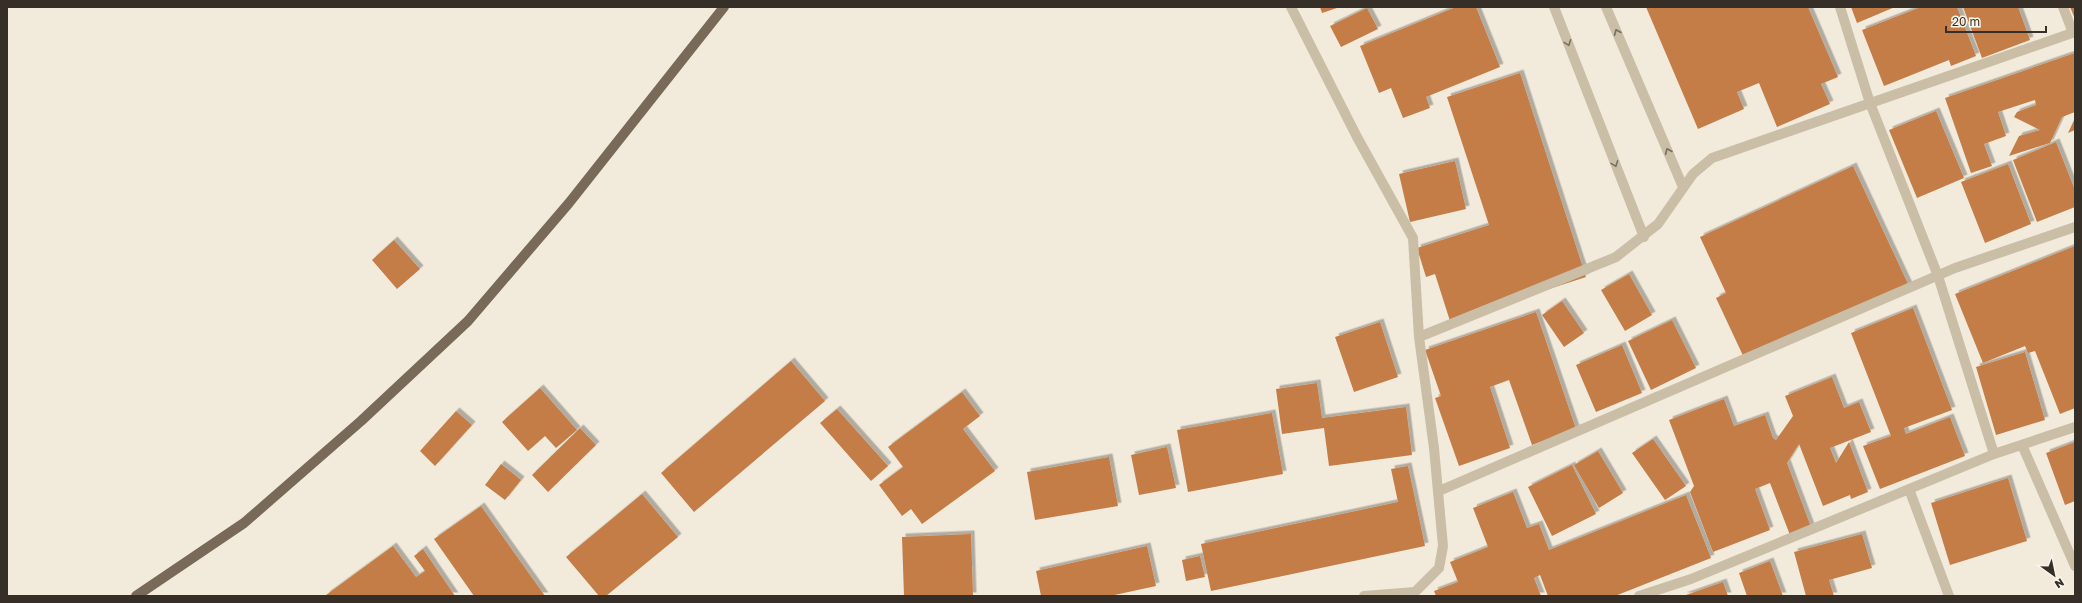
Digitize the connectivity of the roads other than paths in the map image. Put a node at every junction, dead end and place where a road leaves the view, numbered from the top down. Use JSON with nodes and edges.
{"nodes":[{"id":1,"x":724,"y":7,"type":"edge"},
{"id":2,"x":1291,"y":7,"type":"edge"},
{"id":3,"x":1554,"y":7,"type":"edge"},
{"id":4,"x":1606,"y":7,"type":"edge"},
{"id":5,"x":1840,"y":7,"type":"edge"},
{"id":6,"x":2063,"y":7,"type":"edge"},
{"id":7,"x":2074,"y":33,"type":"edge"},
{"id":8,"x":1870,"y":103,"type":"junction"},
{"id":9,"x":1683,"y":187,"type":"junction"},
{"id":10,"x":2075,"y":227,"type":"edge"},
{"id":11,"x":1644,"y":237,"type":"junction"},
{"id":12,"x":1938,"y":276,"type":"junction"},
{"id":13,"x":1419,"y":337,"type":"junction"},
{"id":14,"x":2075,"y":427,"type":"edge"},
{"id":15,"x":2022,"y":445,"type":"junction"},
{"id":16,"x":1994,"y":454,"type":"junction"},
{"id":17,"x":1909,"y":489,"type":"junction"},
{"id":18,"x":1439,"y":491,"type":"junction"},
{"id":19,"x":2075,"y":566,"type":"edge"},
{"id":20,"x":1416,"y":594,"type":"edge"},
{"id":21,"x":136,"y":596,"type":"edge"},
{"id":22,"x":1364,"y":596,"type":"edge"},
{"id":23,"x":1639,"y":596,"type":"edge"},
{"id":24,"x":1949,"y":596,"type":"edge"}],
"edges":[{"from":1,"to":21,"type":"main road"},
{"from":2,"to":13,"type":"street"},
{"from":3,"to":11,"type":"street","one_way":true},
{"from":9,"to":4,"type":"street","one_way":true},
{"from":5,"to":8,"type":"street"},
{"from":6,"to":7,"type":"street"},
{"from":7,"to":8,"type":"street"},
{"from":8,"to":9,"type":"street"},
{"from":8,"to":12,"type":"street"},
{"from":9,"to":11,"type":"street"},
{"from":10,"to":12,"type":"street"},
{"from":11,"to":13,"type":"street"},
{"from":12,"to":16,"type":"street"},
{"from":12,"to":18,"type":"street"},
{"from":13,"to":18,"type":"street"},
{"from":14,"to":15,"type":"street"},
{"from":15,"to":16,"type":"street"},
{"from":15,"to":19,"type":"street"},
{"from":16,"to":17,"type":"street"},
{"from":17,"to":23,"type":"street"},
{"from":17,"to":24,"type":"street"},
{"from":18,"to":20,"type":"street"},
{"from":20,"to":22,"type":"street"}]}
